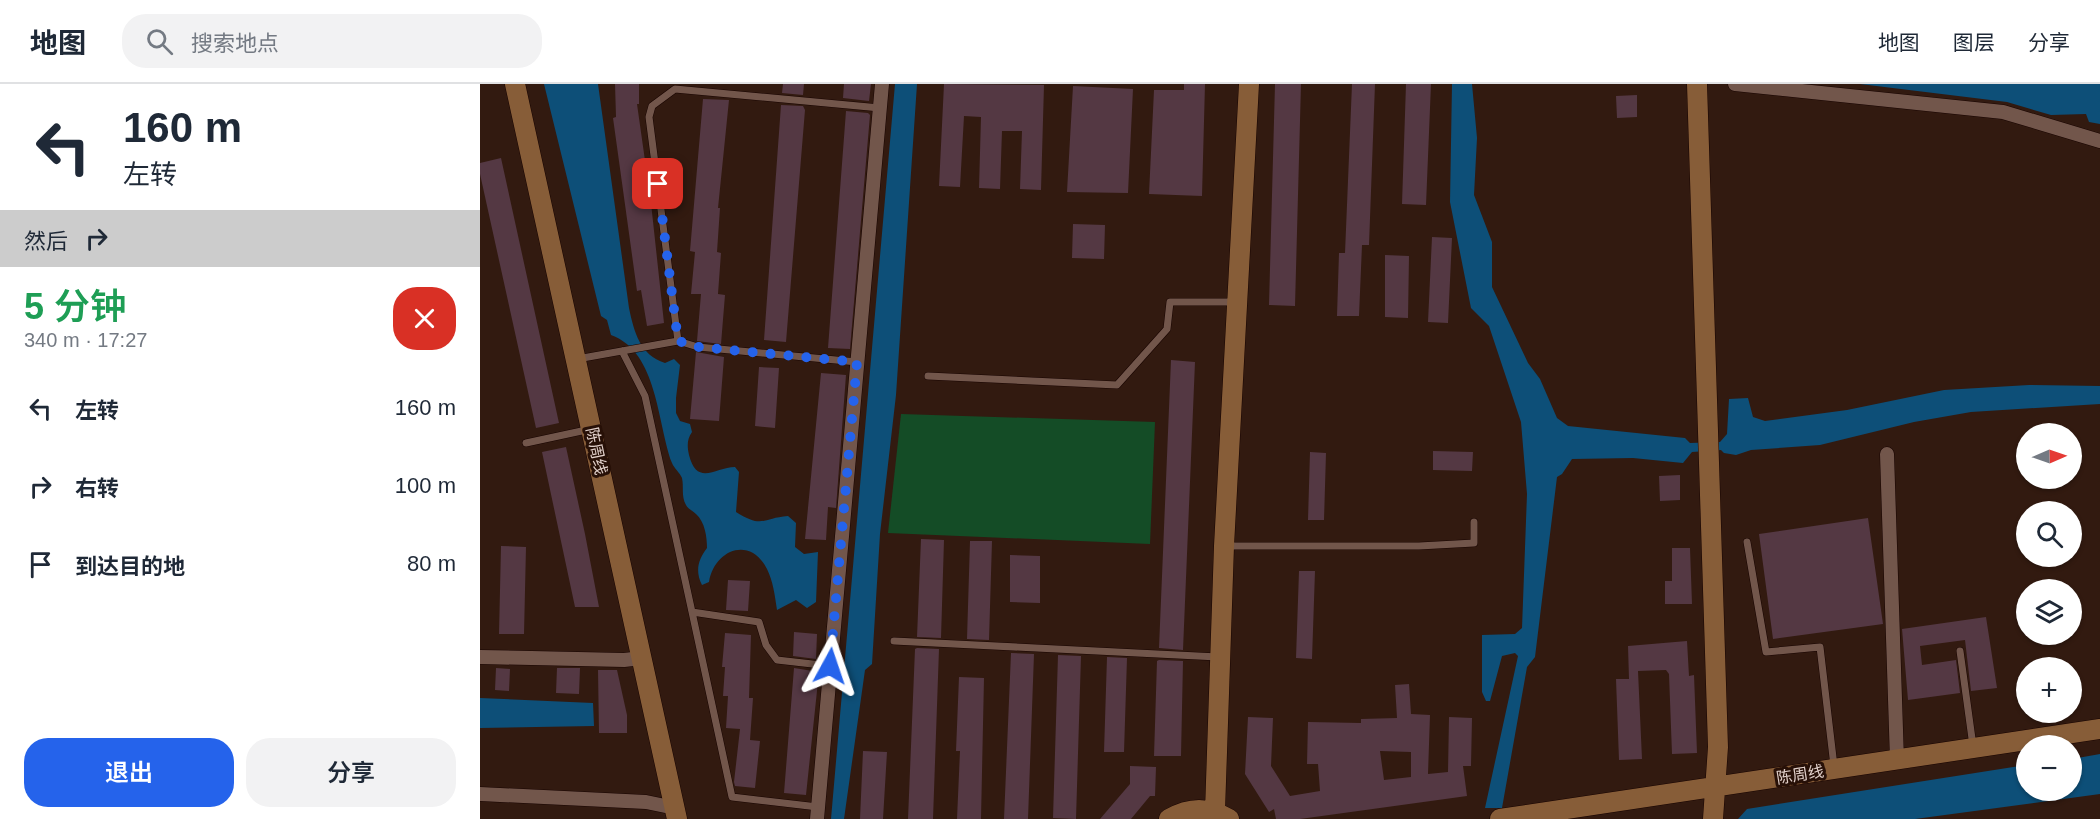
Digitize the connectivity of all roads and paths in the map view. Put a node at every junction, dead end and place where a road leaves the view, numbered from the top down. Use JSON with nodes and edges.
{"nodes":[{"id":1,"x":515,"y":84,"type":"edge"},
{"id":2,"x":882,"y":84,"type":"edge"},
{"id":3,"x":1248,"y":84,"type":"edge"},
{"id":4,"x":1696,"y":84,"type":"edge"},
{"id":5,"x":1735,"y":84,"type":"edge"},
{"id":6,"x":880,"y":108,"type":"junction"},
{"id":7,"x":2100,"y":141,"type":"edge"},
{"id":8,"x":1237,"y":302,"type":"junction"},
{"id":9,"x":678,"y":341,"type":"junction"},
{"id":10,"x":622,"y":351,"type":"junction"},
{"id":11,"x":577,"y":359,"type":"junction"},
{"id":12,"x":857,"y":362,"type":"junction"},
{"id":13,"x":928,"y":376,"type":"dead end"},
{"id":14,"x":592,"y":429,"type":"junction"},
{"id":15,"x":526,"y":443,"type":"dead end"},
{"id":16,"x":1887,"y":454,"type":"dead end"},
{"id":17,"x":1474,"y":522,"type":"dead end"},
{"id":18,"x":1747,"y":542,"type":"dead end"},
{"id":19,"x":1224,"y":546,"type":"junction"},
{"id":20,"x":692,"y":612,"type":"junction"},
{"id":21,"x":894,"y":641,"type":"dead end"},
{"id":22,"x":1960,"y":651,"type":"dead end"},
{"id":23,"x":480,"y":657,"type":"edge"},
{"id":24,"x":1220,"y":657,"type":"junction"},
{"id":25,"x":642,"y":658,"type":"junction"},
{"id":26,"x":830,"y":666,"type":"junction"},
{"id":27,"x":2100,"y":729,"type":"edge"},
{"id":28,"x":1974,"y":748,"type":"junction"},
{"id":29,"x":1897,"y":760,"type":"junction"},
{"id":30,"x":1835,"y":769,"type":"junction"},
{"id":31,"x":1715,"y":787,"type":"junction"},
{"id":32,"x":480,"y":794,"type":"edge"},
{"id":33,"x":676,"y":813,"type":"edge"},
{"id":34,"x":817,"y":813,"type":"edge"},
{"id":35,"x":1222,"y":815,"type":"edge"},
{"id":36,"x":1169,"y":819,"type":"edge"},
{"id":37,"x":1500,"y":819,"type":"edge"},
{"id":38,"x":1713,"y":819,"type":"edge"}],
"edges":[{"from":1,"to":11,"type":"street","name":"陈周线"},
{"from":2,"to":6,"type":"street"},
{"from":3,"to":8,"type":"street"},
{"from":4,"to":31,"type":"street"},
{"from":5,"to":7,"type":"street"},
{"from":6,"to":9,"type":"lane"},
{"from":6,"to":12,"type":"street"},
{"from":8,"to":13,"type":"lane"},
{"from":8,"to":19,"type":"street"},
{"from":9,"to":10,"type":"lane"},
{"from":9,"to":12,"type":"lane"},
{"from":10,"to":11,"type":"lane"},
{"from":10,"to":20,"type":"lane"},
{"from":11,"to":14,"type":"street","name":"陈周线"},
{"from":12,"to":26,"type":"street"},
{"from":14,"to":15,"type":"lane"},
{"from":14,"to":25,"type":"street","name":"陈周线"},
{"from":16,"to":29,"type":"street"},
{"from":17,"to":19,"type":"lane"},
{"from":18,"to":30,"type":"lane"},
{"from":19,"to":24,"type":"street"},
{"from":20,"to":26,"type":"lane"},
{"from":20,"to":34,"type":"lane"},
{"from":21,"to":24,"type":"lane"},
{"from":22,"to":28,"type":"lane"},
{"from":23,"to":25,"type":"street"},
{"from":24,"to":35,"type":"street"},
{"from":25,"to":33,"type":"street","name":"陈周线"},
{"from":26,"to":34,"type":"street"},
{"from":27,"to":28,"type":"street","name":"陈周线"},
{"from":28,"to":29,"type":"street","name":"陈周线"},
{"from":29,"to":30,"type":"street","name":"陈周线"},
{"from":30,"to":31,"type":"street","name":"陈周线"},
{"from":31,"to":37,"type":"street","name":"陈周线"},
{"from":31,"to":38,"type":"street"},
{"from":32,"to":33,"type":"street"},
{"from":35,"to":36,"type":"street"}]}
